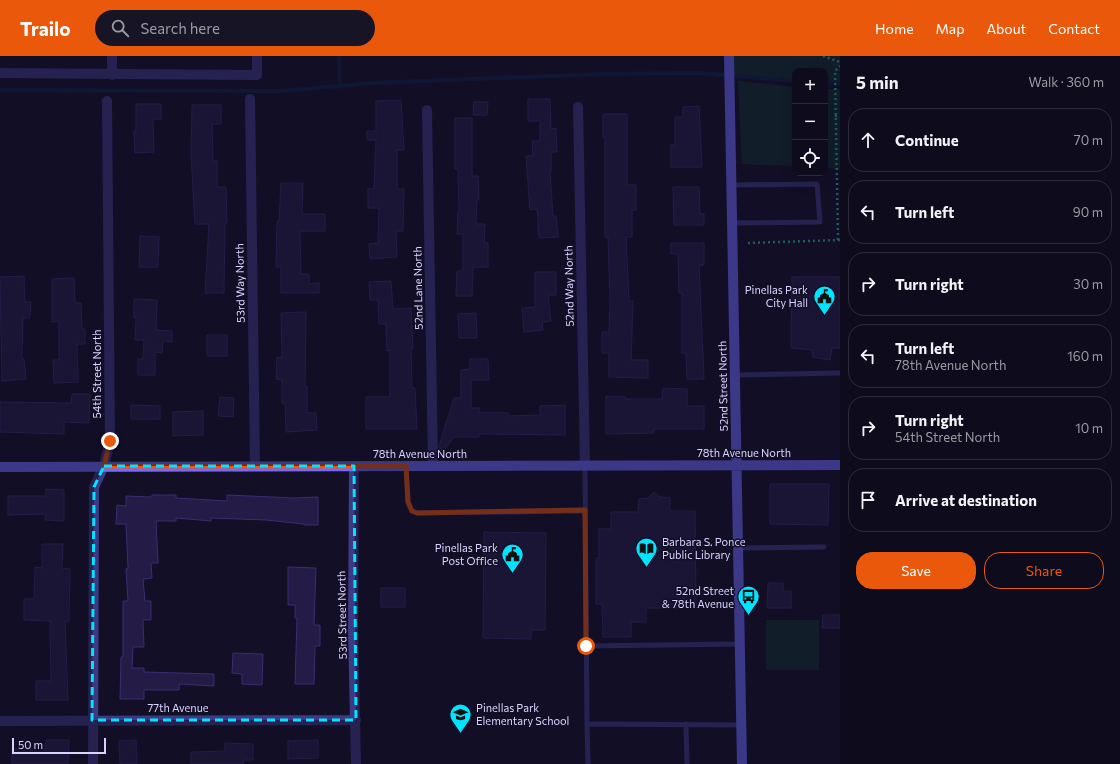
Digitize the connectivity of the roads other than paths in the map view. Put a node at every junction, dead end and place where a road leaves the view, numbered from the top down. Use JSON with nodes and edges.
{"nodes":[{"id":1,"x":112,"y":56,"type":"edge"},
{"id":2,"x":257,"y":56,"type":"edge"},
{"id":3,"x":729,"y":56,"type":"edge"},
{"id":4,"x":0,"y":73,"type":"edge"},
{"id":5,"x":112,"y":75,"type":"junction"},
{"id":6,"x":250,"y":99,"type":"dead end"},
{"id":7,"x":107,"y":101,"type":"dead end"},
{"id":8,"x":578,"y":107,"type":"dead end"},
{"id":9,"x":427,"y":110,"type":"dead end"},
{"id":10,"x":731,"y":185,"type":"junction"},
{"id":11,"x":731,"y":223,"type":"junction"},
{"id":12,"x":840,"y":373,"type":"edge"},
{"id":13,"x":734,"y":376,"type":"junction"},
{"id":14,"x":433,"y":465,"type":"junction"},
{"id":15,"x":585,"y":465,"type":"junction"},
{"id":16,"x":736,"y":465,"type":"junction"},
{"id":17,"x":840,"y":465,"type":"edge"},
{"id":18,"x":104,"y":466,"type":"junction"},
{"id":19,"x":255,"y":466,"type":"junction"},
{"id":20,"x":354,"y":466,"type":"junction"},
{"id":21,"x":406,"y":466,"type":"junction"},
{"id":22,"x":0,"y":467,"type":"edge"},
{"id":23,"x":585,"y":510,"type":"junction"},
{"id":24,"x":824,"y":547,"type":"dead end"},
{"id":25,"x":738,"y":548,"type":"junction"},
{"id":26,"x":740,"y":644,"type":"junction"},
{"id":27,"x":586,"y":646,"type":"junction"},
{"id":28,"x":92,"y":720,"type":"junction"},
{"id":29,"x":356,"y":720,"type":"junction"},
{"id":30,"x":0,"y":721,"type":"edge"},
{"id":31,"x":587,"y":724,"type":"junction"},
{"id":32,"x":686,"y":724,"type":"junction"},
{"id":33,"x":741,"y":725,"type":"junction"},
{"id":34,"x":93,"y":764,"type":"edge"},
{"id":35,"x":356,"y":764,"type":"edge"},
{"id":36,"x":588,"y":764,"type":"edge"},
{"id":37,"x":687,"y":764,"type":"edge"},
{"id":38,"x":742,"y":764,"type":"edge"}],
"edges":[{"from":1,"to":5,"type":"street"},
{"from":2,"to":5,"type":"street"},
{"from":3,"to":10,"type":"street","name":"52nd Street North"},
{"from":4,"to":5,"type":"street"},
{"from":6,"to":19,"type":"street","name":"53rd Way North"},
{"from":7,"to":18,"type":"street","name":"54th Street North"},
{"from":8,"to":15,"type":"street","name":"52nd Way North"},
{"from":9,"to":14,"type":"street","name":"52nd Lane North"},
{"from":10,"to":11,"type":"street","name":"52nd Street North"},
{"from":10,"to":11,"type":"lane"},
{"from":11,"to":13,"type":"street","name":"52nd Street North"},
{"from":12,"to":13,"type":"lane"},
{"from":13,"to":16,"type":"street","name":"52nd Street North"},
{"from":14,"to":15,"type":"street","name":"78th Avenue North"},
{"from":14,"to":21,"type":"street","name":"78th Avenue North"},
{"from":15,"to":16,"type":"street","name":"78th Avenue North"},
{"from":15,"to":23,"type":"lane"},
{"from":16,"to":17,"type":"street","name":"78th Avenue North"},
{"from":16,"to":25,"type":"street","name":"52nd Street North"},
{"from":18,"to":19,"type":"street","name":"78th Avenue North"},
{"from":18,"to":22,"type":"street","name":"78th Avenue North"},
{"from":18,"to":28,"type":"street","name":"54th Street North"},
{"from":19,"to":20,"type":"street","name":"78th Avenue North"},
{"from":20,"to":21,"type":"street","name":"78th Avenue North"},
{"from":20,"to":29,"type":"street","name":"53rd Street North"},
{"from":21,"to":23,"type":"lane"},
{"from":23,"to":27,"type":"lane"},
{"from":24,"to":25,"type":"lane"},
{"from":25,"to":26,"type":"street","name":"52nd Street North"},
{"from":26,"to":27,"type":"lane"},
{"from":26,"to":33,"type":"street","name":"52nd Street North"},
{"from":27,"to":31,"type":"lane"},
{"from":28,"to":29,"type":"street","name":"77th Avenue"},
{"from":28,"to":30,"type":"street","name":"77th Avenue"},
{"from":28,"to":34,"type":"street","name":"54th Street North"},
{"from":29,"to":35,"type":"street","name":"53rd Street North"},
{"from":31,"to":32,"type":"lane"},
{"from":31,"to":36,"type":"lane"},
{"from":32,"to":33,"type":"lane"},
{"from":32,"to":37,"type":"lane"},
{"from":33,"to":38,"type":"street","name":"52nd Street North"}]}
